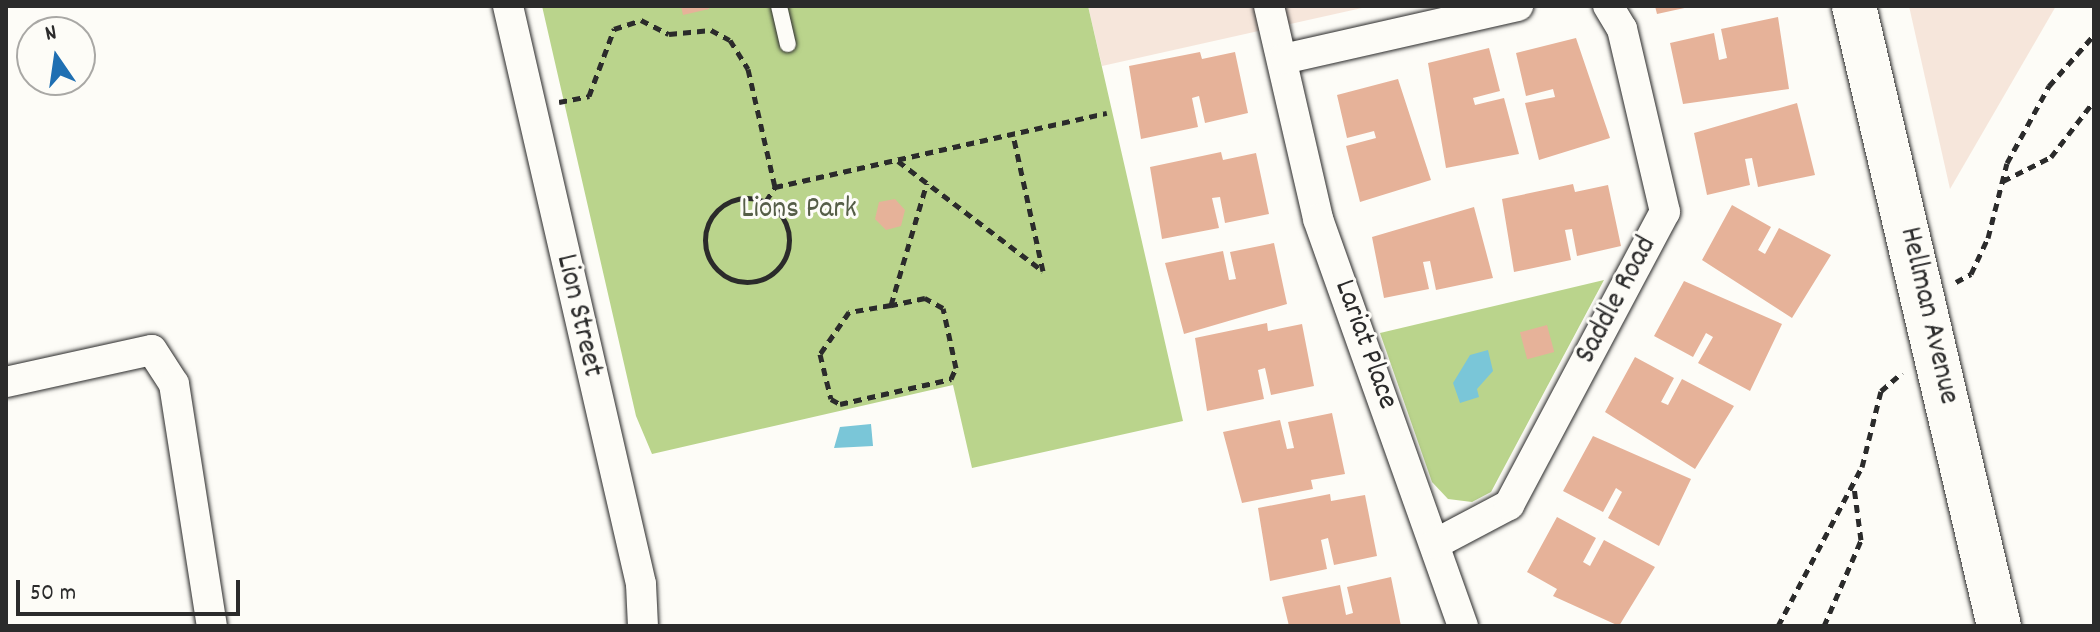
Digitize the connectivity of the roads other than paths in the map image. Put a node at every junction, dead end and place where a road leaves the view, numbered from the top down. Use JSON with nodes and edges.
{"nodes":[{"id":1,"x":508,"y":6,"type":"edge"},
{"id":2,"x":779,"y":6,"type":"edge"},
{"id":3,"x":1269,"y":6,"type":"edge"},
{"id":4,"x":1518,"y":6,"type":"edge"},
{"id":5,"x":1608,"y":6,"type":"edge"},
{"id":6,"x":1854,"y":6,"type":"edge"},
{"id":7,"x":788,"y":44,"type":"dead end"},
{"id":8,"x":1283,"y":59,"type":"junction"},
{"id":9,"x":6,"y":382,"type":"edge"},
{"id":10,"x":1435,"y":544,"type":"junction"},
{"id":11,"x":212,"y":626,"type":"edge"},
{"id":12,"x":643,"y":626,"type":"edge"},
{"id":13,"x":1463,"y":626,"type":"edge"},
{"id":14,"x":1999,"y":626,"type":"edge"}],
"edges":[{"from":1,"to":12,"type":"street","name":"Lion Street"},
{"from":2,"to":7,"type":"lane"},
{"from":3,"to":8,"type":"street","name":"Lariat Place"},
{"from":4,"to":8,"type":"street"},
{"from":5,"to":10,"type":"street","name":"Saddle Road"},
{"from":6,"to":14,"type":"street","name":"Hellman Avenue"},
{"from":8,"to":10,"type":"street","name":"Lariat Place"},
{"from":9,"to":11,"type":"street"},
{"from":10,"to":13,"type":"street","name":"Lariat Place"}]}
